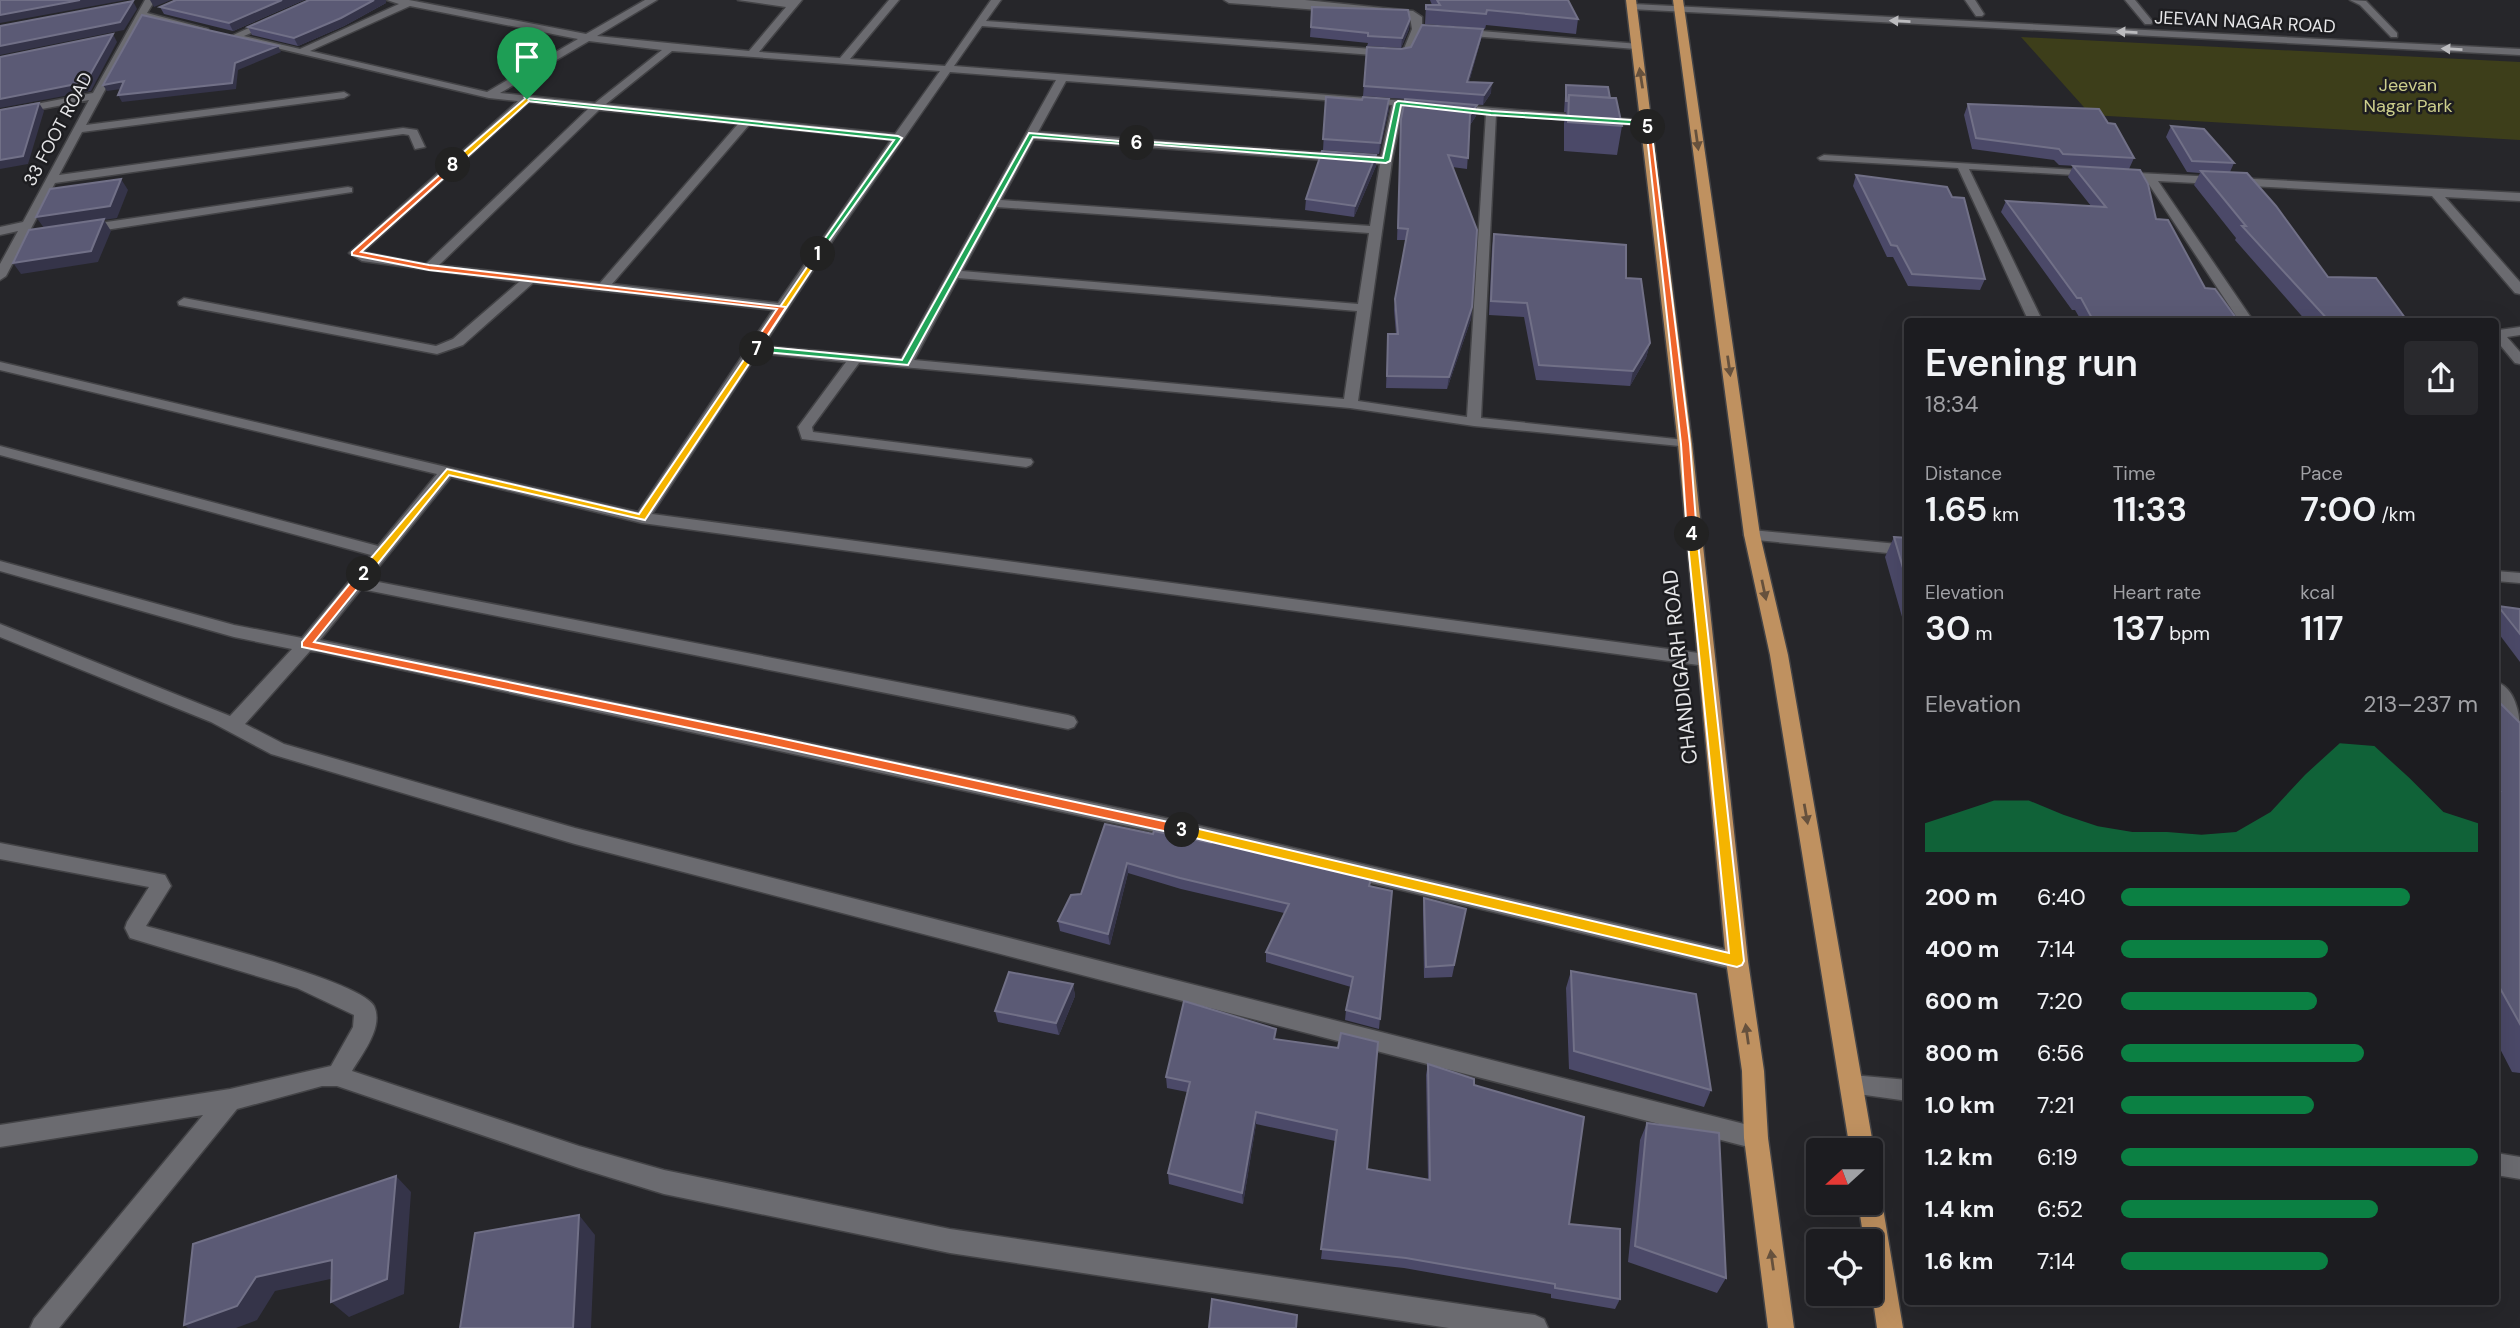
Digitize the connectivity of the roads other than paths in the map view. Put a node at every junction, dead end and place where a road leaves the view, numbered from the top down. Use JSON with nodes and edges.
{"nodes":[{"id":1,"x":150,"y":0,"type":"edge"},
{"id":2,"x":392,"y":0,"type":"edge"},
{"id":3,"x":652,"y":0,"type":"edge"},
{"id":4,"x":743,"y":0,"type":"edge"},
{"id":5,"x":894,"y":0,"type":"edge"},
{"id":6,"x":996,"y":0,"type":"edge"},
{"id":7,"x":1229,"y":0,"type":"edge"},
{"id":8,"x":1970,"y":0,"type":"edge"},
{"id":9,"x":2130,"y":0,"type":"edge"},
{"id":10,"x":2355,"y":0,"type":"edge"},
{"id":11,"x":1736,"y":1,"type":"edge"},
{"id":12,"x":412,"y":2,"type":"edge"},
{"id":13,"x":1299,"y":2,"type":"edge"},
{"id":14,"x":136,"y":3,"type":"dead end"},
{"id":15,"x":794,"y":3,"type":"edge"},
{"id":16,"x":1632,"y":4,"type":"edge"},
{"id":17,"x":1678,"y":5,"type":"edge"},
{"id":18,"x":160,"y":10,"type":"edge"},
{"id":19,"x":1979,"y":14,"type":"junction"},
{"id":20,"x":282,"y":16,"type":"edge"},
{"id":21,"x":143,"y":17,"type":"junction"},
{"id":22,"x":2148,"y":22,"type":"junction"},
{"id":23,"x":979,"y":23,"type":"junction"},
{"id":24,"x":1417,"y":29,"type":"junction"},
{"id":25,"x":209,"y":31,"type":"edge"},
{"id":26,"x":130,"y":34,"type":"junction"},
{"id":27,"x":221,"y":34,"type":"edge"},
{"id":28,"x":2394,"y":35,"type":"junction"},
{"id":29,"x":117,"y":37,"type":"edge"},
{"id":30,"x":234,"y":37,"type":"junction"},
{"id":31,"x":584,"y":37,"type":"junction"},
{"id":32,"x":2478,"y":38,"type":"dead end"},
{"id":33,"x":1636,"y":46,"type":"junction"},
{"id":34,"x":670,"y":48,"type":"junction"},
{"id":35,"x":301,"y":52,"type":"junction"},
{"id":36,"x":2520,"y":52,"type":"edge"},
{"id":37,"x":751,"y":54,"type":"junction"},
{"id":38,"x":843,"y":61,"type":"junction"},
{"id":39,"x":948,"y":68,"type":"junction"},
{"id":40,"x":1063,"y":77,"type":"junction"},
{"id":41,"x":96,"y":95,"type":"junction"},
{"id":42,"x":344,"y":95,"type":"dead end"},
{"id":43,"x":489,"y":95,"type":"junction"},
{"id":44,"x":527,"y":99,"type":"junction"},
{"id":45,"x":1398,"y":103,"type":"junction"},
{"id":46,"x":595,"y":108,"type":"junction"},
{"id":47,"x":1491,"y":113,"type":"junction"},
{"id":48,"x":0,"y":114,"type":"edge"},
{"id":49,"x":745,"y":123,"type":"junction"},
{"id":50,"x":1647,"y":123,"type":"junction"},
{"id":51,"x":79,"y":129,"type":"junction"},
{"id":52,"x":1031,"y":135,"type":"junction"},
{"id":53,"x":898,"y":138,"type":"junction"},
{"id":54,"x":419,"y":147,"type":"dead end"},
{"id":55,"x":1824,"y":158,"type":"dead end"},
{"id":56,"x":1386,"y":161,"type":"junction"},
{"id":57,"x":1962,"y":165,"type":"junction"},
{"id":58,"x":2150,"y":177,"type":"junction"},
{"id":59,"x":51,"y":180,"type":"junction"},
{"id":60,"x":348,"y":190,"type":"dead end"},
{"id":61,"x":2435,"y":193,"type":"junction"},
{"id":62,"x":2520,"y":197,"type":"edge"},
{"id":63,"x":993,"y":203,"type":"junction"},
{"id":64,"x":75,"y":230,"type":"edge"},
{"id":65,"x":1376,"y":230,"type":"junction"},
{"id":66,"x":0,"y":231,"type":"edge"},
{"id":67,"x":31,"y":231,"type":"junction"},
{"id":68,"x":429,"y":268,"type":"junction"},
{"id":69,"x":954,"y":274,"type":"junction"},
{"id":70,"x":0,"y":276,"type":"edge"},
{"id":71,"x":530,"y":279,"type":"junction"},
{"id":72,"x":603,"y":287,"type":"junction"},
{"id":73,"x":2520,"y":290,"type":"edge"},
{"id":74,"x":184,"y":302,"type":"dead end"},
{"id":75,"x":782,"y":307,"type":"junction"},
{"id":76,"x":1365,"y":308,"type":"junction"},
{"id":77,"x":2034,"y":318,"type":"edge"},
{"id":78,"x":2245,"y":318,"type":"edge"},
{"id":79,"x":2520,"y":331,"type":"edge"},
{"id":80,"x":754,"y":349,"type":"junction"},
{"id":81,"x":856,"y":358,"type":"junction"},
{"id":82,"x":2520,"y":359,"type":"edge"},
{"id":83,"x":905,"y":363,"type":"junction"},
{"id":84,"x":0,"y":366,"type":"edge"},
{"id":85,"x":1350,"y":404,"type":"junction"},
{"id":86,"x":1474,"y":422,"type":"junction"},
{"id":87,"x":1685,"y":444,"type":"junction"},
{"id":88,"x":0,"y":450,"type":"edge"},
{"id":89,"x":1026,"y":462,"type":"dead end"},
{"id":90,"x":447,"y":472,"type":"junction"},
{"id":91,"x":642,"y":518,"type":"junction"},
{"id":92,"x":1752,"y":535,"type":"junction"},
{"id":93,"x":1904,"y":550,"type":"edge"},
{"id":94,"x":382,"y":552,"type":"junction"},
{"id":95,"x":0,"y":566,"type":"edge"},
{"id":96,"x":2499,"y":576,"type":"edge"},
{"id":97,"x":2520,"y":578,"type":"edge"},
{"id":98,"x":357,"y":583,"type":"junction"},
{"id":99,"x":0,"y":630,"type":"edge"},
{"id":100,"x":306,"y":645,"type":"junction"},
{"id":101,"x":1706,"y":660,"type":"junction"},
{"id":102,"x":2499,"y":692,"type":"edge"},
{"id":103,"x":1068,"y":722,"type":"dead end"},
{"id":104,"x":2520,"y":724,"type":"edge"},
{"id":105,"x":233,"y":725,"type":"junction"},
{"id":106,"x":0,"y":851,"type":"edge"},
{"id":107,"x":1737,"y":961,"type":"junction"},
{"id":108,"x":337,"y":1076,"type":"junction"},
{"id":109,"x":1852,"y":1084,"type":"junction"},
{"id":110,"x":1904,"y":1090,"type":"edge"},
{"id":111,"x":230,"y":1100,"type":"junction"},
{"id":112,"x":0,"y":1136,"type":"edge"},
{"id":113,"x":1756,"y":1138,"type":"junction"},
{"id":114,"x":1860,"y":1138,"type":"edge"},
{"id":115,"x":2499,"y":1164,"type":"edge"},
{"id":116,"x":2520,"y":1168,"type":"edge"},
{"id":117,"x":1872,"y":1215,"type":"edge"},
{"id":118,"x":43,"y":1328,"type":"edge"},
{"id":119,"x":1535,"y":1328,"type":"edge"},
{"id":120,"x":1782,"y":1328,"type":"edge"},
{"id":121,"x":1890,"y":1328,"type":"edge"}],
"edges":[{"from":1,"to":14,"type":"street"},
{"from":1,"to":21,"type":"street","name":"33 FOOT ROAD"},
{"from":2,"to":12,"type":"street"},
{"from":3,"to":31,"type":"street"},
{"from":4,"to":15,"type":"street"},
{"from":5,"to":38,"type":"street"},
{"from":6,"to":23,"type":"street"},
{"from":7,"to":13,"type":"street"},
{"from":8,"to":19,"type":"street"},
{"from":9,"to":22,"type":"street"},
{"from":10,"to":28,"type":"street"},
{"from":11,"to":19,"type":"street","name":"JEEVAN NAGAR ROAD"},
{"from":12,"to":31,"type":"street"},
{"from":12,"to":35,"type":"street"},
{"from":13,"to":24,"type":"street"},
{"from":15,"to":37,"type":"street"},
{"from":16,"to":17,"type":"street","name":"JEEVAN NAGAR ROAD"},
{"from":16,"to":33,"type":"main road","name":"CHANDIGARH ROAD"},
{"from":36,"to":17,"type":"street","name":"JEEVAN NAGAR ROAD","one_way":true},
{"from":17,"to":92,"type":"main road","one_way":true},
{"from":18,"to":21,"type":"street"},
{"from":19,"to":22,"type":"street","name":"JEEVAN NAGAR ROAD"},
{"from":20,"to":30,"type":"street"},
{"from":21,"to":25,"type":"street"},
{"from":21,"to":26,"type":"street","name":"33 FOOT ROAD"},
{"from":22,"to":28,"type":"street","name":"JEEVAN NAGAR ROAD"},
{"from":23,"to":24,"type":"street"},
{"from":23,"to":39,"type":"street"},
{"from":24,"to":33,"type":"street"},
{"from":26,"to":29,"type":"street"},
{"from":26,"to":41,"type":"street","name":"33 FOOT ROAD"},
{"from":27,"to":30,"type":"street"},
{"from":28,"to":32,"type":"street","name":"JEEVAN NAGAR ROAD"},
{"from":30,"to":35,"type":"street"},
{"from":31,"to":34,"type":"street"},
{"from":31,"to":43,"type":"street"},
{"from":50,"to":33,"type":"main road","name":"CHANDIGARH ROAD","one_way":true},
{"from":34,"to":37,"type":"street"},
{"from":34,"to":46,"type":"street"},
{"from":35,"to":43,"type":"street"},
{"from":37,"to":38,"type":"street"},
{"from":38,"to":39,"type":"street"},
{"from":39,"to":40,"type":"street"},
{"from":39,"to":53,"type":"street"},
{"from":40,"to":45,"type":"street"},
{"from":40,"to":52,"type":"street"},
{"from":41,"to":48,"type":"street"},
{"from":41,"to":51,"type":"street","name":"33 FOOT ROAD"},
{"from":42,"to":51,"type":"street"},
{"from":43,"to":44,"type":"street"},
{"from":44,"to":46,"type":"street"},
{"from":44,"to":68,"type":"street"},
{"from":45,"to":47,"type":"street"},
{"from":45,"to":56,"type":"street"},
{"from":46,"to":49,"type":"street"},
{"from":46,"to":68,"type":"street"},
{"from":47,"to":50,"type":"street"},
{"from":47,"to":86,"type":"street"},
{"from":49,"to":53,"type":"street"},
{"from":49,"to":72,"type":"street"},
{"from":50,"to":87,"type":"main road","name":"CHANDIGARH ROAD"},
{"from":51,"to":59,"type":"street","name":"33 FOOT ROAD"},
{"from":52,"to":56,"type":"street"},
{"from":52,"to":63,"type":"street"},
{"from":53,"to":75,"type":"street"},
{"from":54,"to":59,"type":"street"},
{"from":55,"to":57,"type":"street"},
{"from":56,"to":65,"type":"street"},
{"from":57,"to":58,"type":"street"},
{"from":57,"to":77,"type":"street"},
{"from":58,"to":61,"type":"street"},
{"from":58,"to":78,"type":"street"},
{"from":59,"to":67,"type":"street","name":"33 FOOT ROAD"},
{"from":60,"to":64,"type":"street"},
{"from":61,"to":62,"type":"street"},
{"from":61,"to":73,"type":"street"},
{"from":63,"to":65,"type":"street"},
{"from":63,"to":69,"type":"street"},
{"from":65,"to":76,"type":"street"},
{"from":66,"to":67,"type":"street"},
{"from":67,"to":70,"type":"street"},
{"from":68,"to":71,"type":"street"},
{"from":69,"to":76,"type":"street"},
{"from":69,"to":83,"type":"street"},
{"from":71,"to":72,"type":"street"},
{"from":71,"to":74,"type":"street"},
{"from":72,"to":75,"type":"street"},
{"from":75,"to":80,"type":"street"},
{"from":76,"to":85,"type":"street"},
{"from":79,"to":82,"type":"street"},
{"from":80,"to":81,"type":"street"},
{"from":80,"to":91,"type":"street"},
{"from":81,"to":83,"type":"street"},
{"from":81,"to":89,"type":"street"},
{"from":83,"to":85,"type":"street"},
{"from":84,"to":90,"type":"street"},
{"from":85,"to":86,"type":"street"},
{"from":86,"to":87,"type":"street"},
{"from":87,"to":101,"type":"main road","name":"CHANDIGARH ROAD"},
{"from":88,"to":94,"type":"street"},
{"from":90,"to":91,"type":"street"},
{"from":90,"to":94,"type":"street"},
{"from":91,"to":101,"type":"street"},
{"from":92,"to":93,"type":"street"},
{"from":92,"to":109,"type":"main road","one_way":true},
{"from":94,"to":98,"type":"street"},
{"from":95,"to":100,"type":"street"},
{"from":96,"to":97,"type":"street"},
{"from":98,"to":100,"type":"street"},
{"from":98,"to":103,"type":"street"},
{"from":99,"to":105,"type":"street"},
{"from":100,"to":105,"type":"street"},
{"from":100,"to":107,"type":"street"},
{"from":101,"to":107,"type":"main road","name":"CHANDIGARH ROAD"},
{"from":102,"to":104,"type":"street"},
{"from":105,"to":113,"type":"street"},
{"from":106,"to":108,"type":"street"},
{"from":113,"to":107,"type":"main road","name":"CHANDIGARH ROAD","one_way":true},
{"from":108,"to":111,"type":"street"},
{"from":108,"to":119,"type":"street"},
{"from":109,"to":110,"type":"street"},
{"from":109,"to":114,"type":"main road"},
{"from":111,"to":112,"type":"street"},
{"from":111,"to":118,"type":"street"},
{"from":120,"to":113,"type":"main road","name":"CHANDIGARH ROAD","one_way":true},
{"from":115,"to":116,"type":"street"},
{"from":117,"to":121,"type":"main road"}]}
